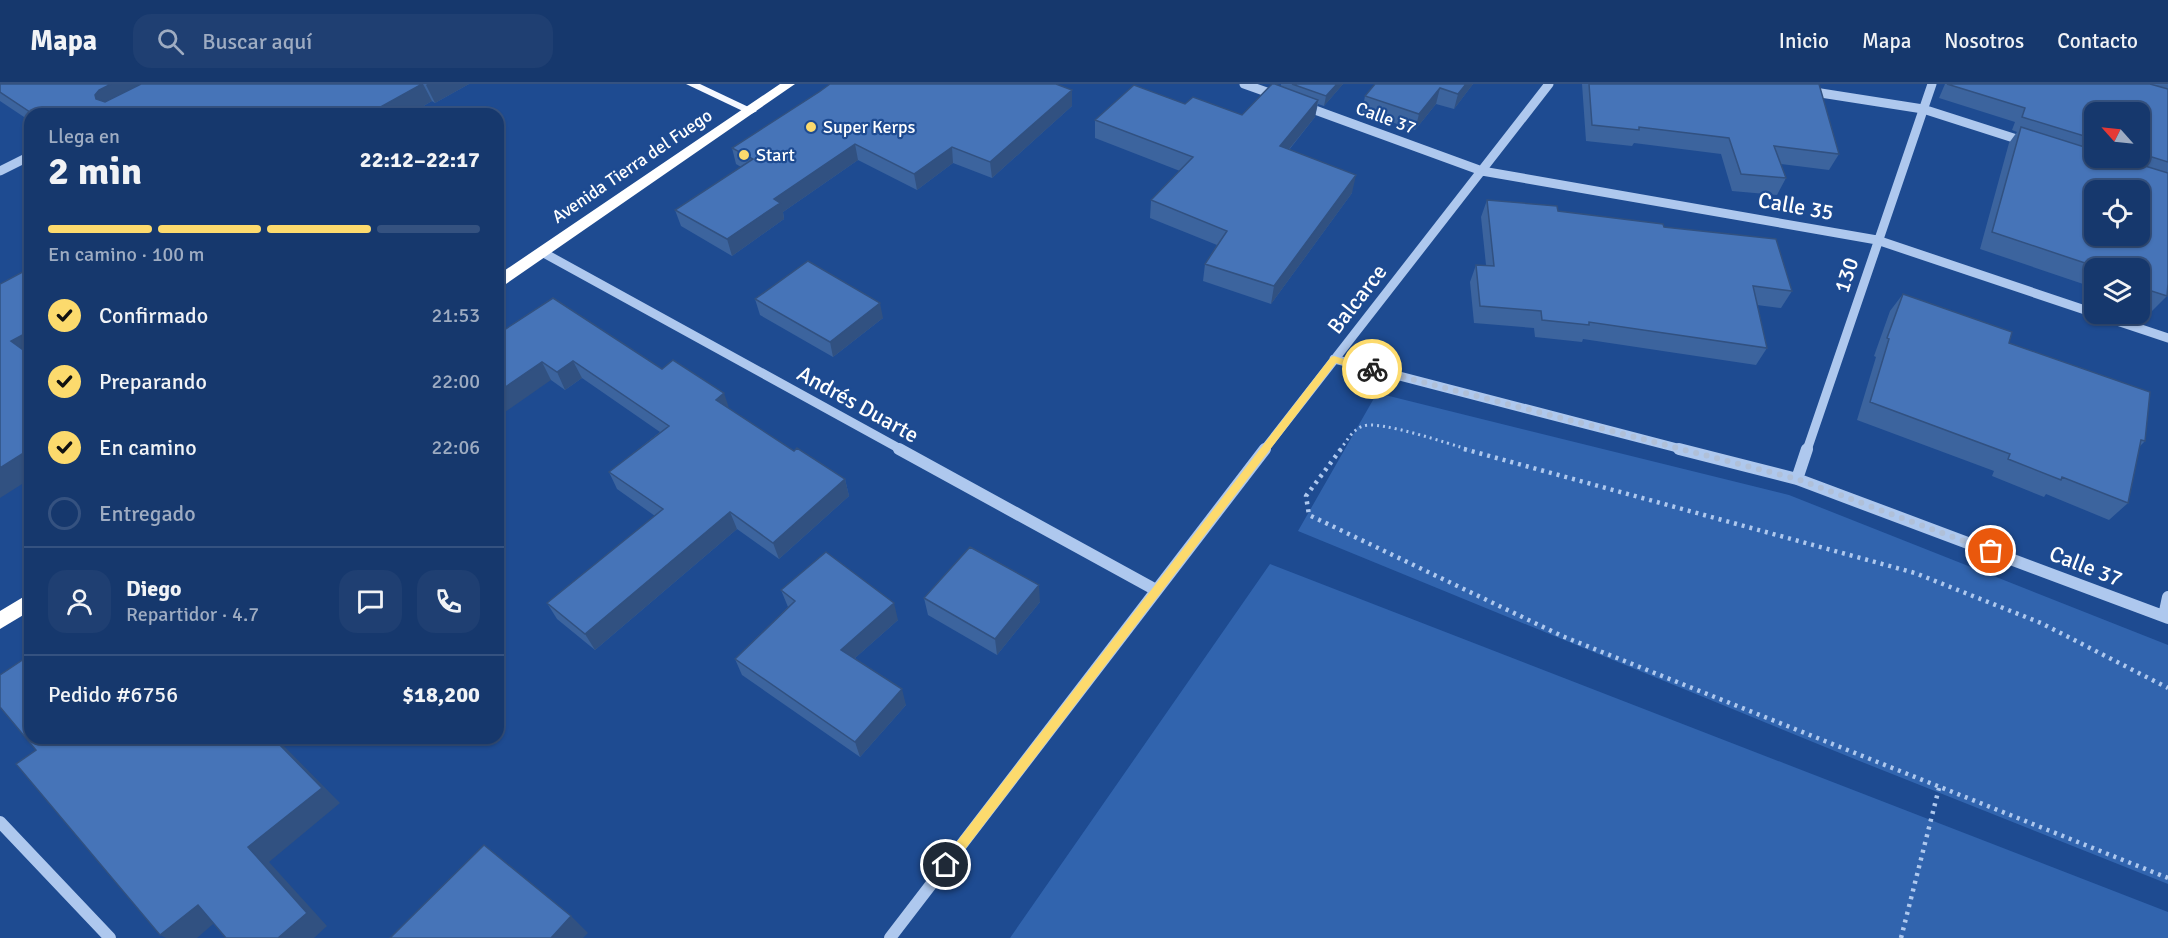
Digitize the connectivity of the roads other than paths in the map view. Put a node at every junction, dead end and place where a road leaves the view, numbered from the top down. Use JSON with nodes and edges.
{"nodes":[{"id":1,"x":691,"y":84,"type":"edge"},
{"id":2,"x":789,"y":84,"type":"edge"},
{"id":3,"x":1244,"y":84,"type":"edge"},
{"id":4,"x":1549,"y":84,"type":"edge"},
{"id":5,"x":1932,"y":84,"type":"edge"},
{"id":6,"x":1798,"y":89,"type":"edge"},
{"id":7,"x":1288,"y":100,"type":"edge"},
{"id":8,"x":1298,"y":104,"type":"edge"},
{"id":9,"x":1923,"y":109,"type":"junction"},
{"id":10,"x":751,"y":111,"type":"junction"},
{"id":11,"x":2034,"y":144,"type":"edge"},
{"id":12,"x":24,"y":159,"type":"edge"},
{"id":13,"x":0,"y":171,"type":"edge"},
{"id":14,"x":1482,"y":171,"type":"junction"},
{"id":15,"x":1877,"y":240,"type":"junction"},
{"id":16,"x":542,"y":252,"type":"junction"},
{"id":17,"x":504,"y":278,"type":"edge"},
{"id":18,"x":2084,"y":309,"type":"edge"},
{"id":19,"x":2127,"y":324,"type":"edge"},
{"id":20,"x":2168,"y":338,"type":"edge"},
{"id":21,"x":1334,"y":359,"type":"junction"},
{"id":22,"x":1797,"y":479,"type":"junction"},
{"id":23,"x":1156,"y":590,"type":"junction"},
{"id":24,"x":2168,"y":597,"type":"edge"},
{"id":25,"x":24,"y":605,"type":"edge"},
{"id":26,"x":2166,"y":617,"type":"edge"},
{"id":27,"x":0,"y":621,"type":"edge"},
{"id":28,"x":0,"y":822,"type":"edge"},
{"id":29,"x":110,"y":938,"type":"edge"},
{"id":30,"x":890,"y":938,"type":"edge"}],
"edges":[{"from":1,"to":10,"type":"main road"},
{"from":2,"to":10,"type":"highway","name":"Avenida Tierra del Fuego"},
{"from":3,"to":7,"type":"street"},
{"from":4,"to":14,"type":"street","name":"Balcarce"},
{"from":5,"to":9,"type":"street","name":"130"},
{"from":6,"to":9,"type":"street"},
{"from":8,"to":14,"type":"street","name":"Calle 37"},
{"from":9,"to":11,"type":"street"},
{"from":9,"to":15,"type":"street","name":"130"},
{"from":10,"to":16,"type":"highway","name":"Avenida Tierra del Fuego"},
{"from":12,"to":13,"type":"street"},
{"from":14,"to":15,"type":"street","name":"Calle 35"},
{"from":14,"to":21,"type":"street","name":"Balcarce"},
{"from":15,"to":18,"type":"street","name":"Calle 35"},
{"from":15,"to":22,"type":"street","name":"130"},
{"from":16,"to":17,"type":"highway","name":"Avenida Tierra del Fuego"},
{"from":16,"to":23,"type":"street","name":"Andrés Duarte"},
{"from":19,"to":20,"type":"street","name":"Calle 35"},
{"from":21,"to":22,"type":"street","name":"Calle 37"},
{"from":21,"to":23,"type":"street","name":"Balcarce"},
{"from":22,"to":26,"type":"street","name":"Calle 37"},
{"from":23,"to":30,"type":"street","name":"Balcarce"},
{"from":24,"to":26,"type":"street"},
{"from":25,"to":27,"type":"highway"},
{"from":28,"to":29,"type":"street"}]}
